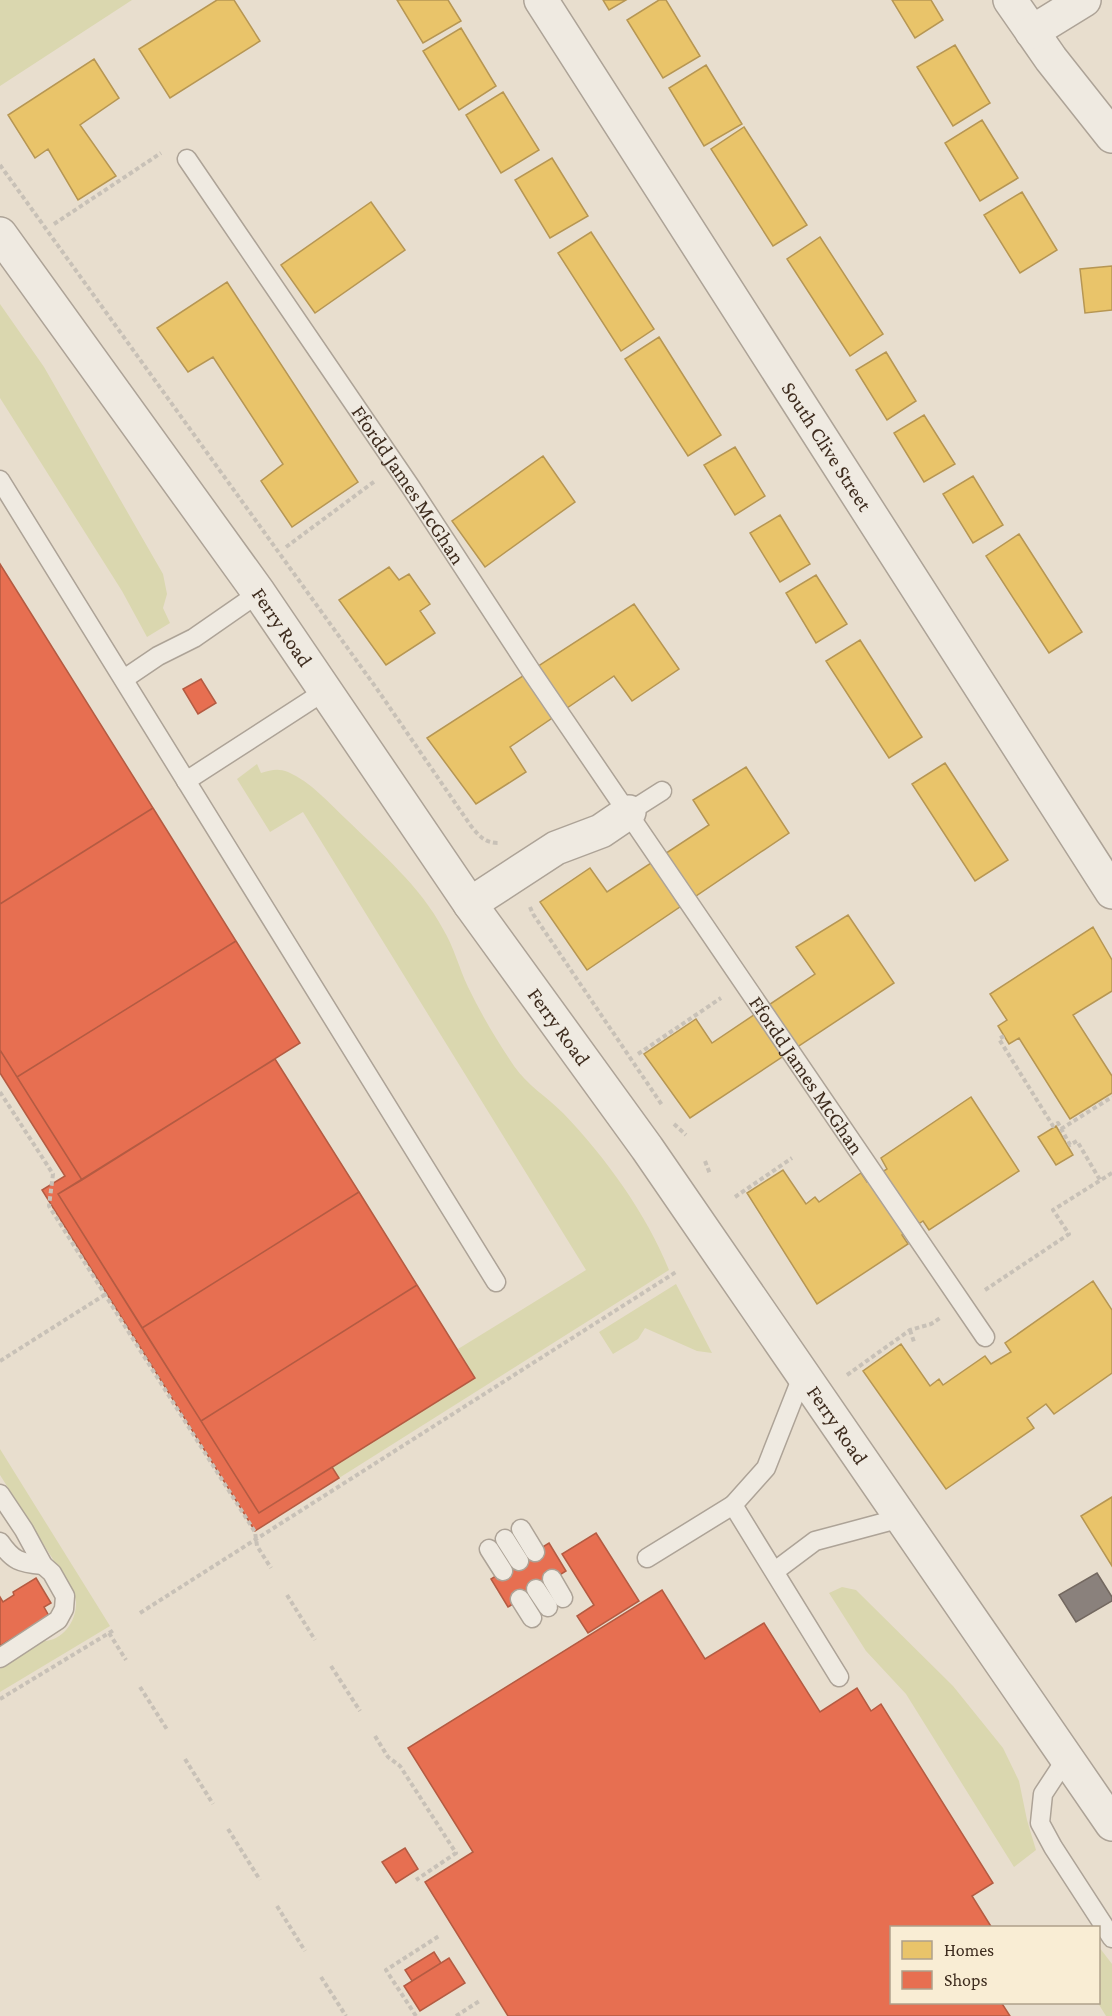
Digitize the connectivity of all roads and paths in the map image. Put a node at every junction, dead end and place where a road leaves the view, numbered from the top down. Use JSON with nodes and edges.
{"nodes":[{"id":1,"x":541,"y":0,"type":"edge"},
{"id":2,"x":1010,"y":0,"type":"edge"},
{"id":3,"x":1084,"y":0,"type":"edge"},
{"id":4,"x":1032,"y":32,"type":"junction"},
{"id":5,"x":1112,"y":136,"type":"edge"},
{"id":6,"x":161,"y":153,"type":"dead end"},
{"id":7,"x":187,"y":159,"type":"dead end"},
{"id":8,"x":0,"y":165,"type":"edge"},
{"id":9,"x":54,"y":224,"type":"dead end"},
{"id":10,"x":0,"y":234,"type":"edge"},
{"id":11,"x":396,"y":466,"type":"junction"},
{"id":12,"x":0,"y":480,"type":"edge"},
{"id":13,"x":286,"y":547,"type":"dead end"},
{"id":14,"x":259,"y":594,"type":"junction"},
{"id":15,"x":124,"y":679,"type":"junction"},
{"id":16,"x":325,"y":691,"type":"junction"},
{"id":17,"x":186,"y":781,"type":"junction"},
{"id":18,"x":662,"y":791,"type":"dead end"},
{"id":19,"x":629,"y":812,"type":"junction"},
{"id":20,"x":504,"y":843,"type":"dead end"},
{"id":21,"x":1112,"y":892,"type":"edge"},
{"id":22,"x":528,"y":901,"type":"dead end"},
{"id":23,"x":470,"y":904,"type":"junction"},
{"id":24,"x":744,"y":983,"type":"junction"},
{"id":25,"x":1004,"y":1036,"type":"dead end"},
{"id":26,"x":638,"y":1054,"type":"dead end"},
{"id":27,"x":0,"y":1092,"type":"edge"},
{"id":28,"x":1112,"y":1097,"type":"edge"},
{"id":29,"x":662,"y":1106,"type":"dead end"},
{"id":30,"x":668,"y":1115,"type":"dead end"},
{"id":31,"x":1060,"y":1129,"type":"junction"},
{"id":32,"x":686,"y":1135,"type":"dead end"},
{"id":33,"x":792,"y":1158,"type":"dead end"},
{"id":34,"x":1112,"y":1173,"type":"edge"},
{"id":35,"x":1100,"y":1180,"type":"junction"},
{"id":36,"x":735,"y":1197,"type":"dead end"},
{"id":37,"x":676,"y":1272,"type":"dead end"},
{"id":38,"x":496,"y":1282,"type":"dead end"},
{"id":39,"x":106,"y":1294,"type":"junction"},
{"id":40,"x":963,"y":1303,"type":"junction"},
{"id":41,"x":910,"y":1330,"type":"junction"},
{"id":42,"x":985,"y":1337,"type":"dead end"},
{"id":43,"x":914,"y":1342,"type":"dead end"},
{"id":44,"x":0,"y":1361,"type":"edge"},
{"id":45,"x":803,"y":1374,"type":"junction"},
{"id":46,"x":847,"y":1375,"type":"dead end"},
{"id":47,"x":0,"y":1494,"type":"edge"},
{"id":48,"x":733,"y":1505,"type":"junction"},
{"id":49,"x":902,"y":1518,"type":"junction"},
{"id":50,"x":521,"y":1529,"type":"dead end"},
{"id":51,"x":505,"y":1539,"type":"dead end"},
{"id":52,"x":257,"y":1540,"type":"junction"},
{"id":53,"x":0,"y":1542,"type":"edge"},
{"id":54,"x":489,"y":1549,"type":"dead end"},
{"id":55,"x":647,"y":1558,"type":"dead end"},
{"id":56,"x":43,"y":1565,"type":"junction"},
{"id":57,"x":271,"y":1568,"type":"dead end"},
{"id":58,"x":503,"y":1571,"type":"dead end"},
{"id":59,"x":775,"y":1571,"type":"junction"},
{"id":60,"x":544,"y":1584,"type":"dead end"},
{"id":61,"x":287,"y":1595,"type":"dead end"},
{"id":62,"x":520,"y":1599,"type":"dead end"},
{"id":63,"x":555,"y":1603,"type":"dead end"},
{"id":64,"x":140,"y":1613,"type":"dead end"},
{"id":65,"x":531,"y":1618,"type":"dead end"},
{"id":66,"x":114,"y":1630,"type":"dead end"},
{"id":67,"x":109,"y":1632,"type":"junction"},
{"id":68,"x":315,"y":1640,"type":"dead end"},
{"id":69,"x":0,"y":1658,"type":"edge"},
{"id":70,"x":126,"y":1660,"type":"dead end"},
{"id":71,"x":331,"y":1666,"type":"dead end"},
{"id":72,"x":838,"y":1677,"type":"dead end"},
{"id":73,"x":140,"y":1687,"type":"dead end"},
{"id":74,"x":0,"y":1699,"type":"edge"},
{"id":75,"x":360,"y":1711,"type":"dead end"},
{"id":76,"x":168,"y":1731,"type":"dead end"},
{"id":77,"x":375,"y":1736,"type":"dead end"},
{"id":78,"x":185,"y":1759,"type":"dead end"},
{"id":79,"x":1066,"y":1760,"type":"junction"},
{"id":80,"x":213,"y":1804,"type":"dead end"},
{"id":81,"x":1112,"y":1824,"type":"edge"},
{"id":82,"x":228,"y":1829,"type":"dead end"},
{"id":83,"x":260,"y":1880,"type":"dead end"},
{"id":84,"x":416,"y":1880,"type":"dead end"},
{"id":85,"x":278,"y":1906,"type":"dead end"},
{"id":86,"x":439,"y":1936,"type":"dead end"},
{"id":87,"x":1112,"y":1938,"type":"edge"},
{"id":88,"x":304,"y":1951,"type":"dead end"},
{"id":89,"x":321,"y":1977,"type":"dead end"},
{"id":90,"x":481,"y":2000,"type":"dead end"},
{"id":91,"x":346,"y":2016,"type":"edge"},
{"id":92,"x":416,"y":2016,"type":"edge"},
{"id":93,"x":456,"y":2016,"type":"edge"}],
"edges":[{"from":1,"to":21,"type":"street","name":"South Clive Street"},
{"from":2,"to":4,"type":"street"},
{"from":3,"to":4,"type":"street"},
{"from":4,"to":5,"type":"street"},
{"from":6,"to":9,"type":"path"},
{"from":7,"to":11,"type":"lane","name":"Ffordd James McGhan"},
{"from":8,"to":20,"type":"path"},
{"from":10,"to":14,"type":"street","name":"Ferry Road"},
{"from":11,"to":13,"type":"path"},
{"from":11,"to":19,"type":"lane","name":"Ffordd James McGhan"},
{"from":12,"to":15,"type":"lane"},
{"from":14,"to":15,"type":"lane"},
{"from":14,"to":16,"type":"street","name":"Ferry Road"},
{"from":15,"to":17,"type":"lane"},
{"from":16,"to":17,"type":"lane"},
{"from":16,"to":23,"type":"street","name":"Ferry Road"},
{"from":17,"to":38,"type":"lane"},
{"from":18,"to":19,"type":"lane"},
{"from":19,"to":23,"type":"street"},
{"from":19,"to":24,"type":"lane","name":"Ffordd James McGhan"},
{"from":22,"to":29,"type":"path"},
{"from":23,"to":45,"type":"street","name":"Ferry Road"},
{"from":24,"to":26,"type":"path"},
{"from":24,"to":40,"type":"lane","name":"Ffordd James McGhan"},
{"from":25,"to":31,"type":"path"},
{"from":27,"to":39,"type":"path"},
{"from":28,"to":31,"type":"path"},
{"from":30,"to":32,"type":"path"},
{"from":31,"to":35,"type":"path"},
{"from":33,"to":36,"type":"path"},
{"from":34,"to":35,"type":"path"},
{"from":35,"to":40,"type":"path"},
{"from":37,"to":52,"type":"path"},
{"from":39,"to":44,"type":"path"},
{"from":39,"to":52,"type":"path"},
{"from":40,"to":41,"type":"path"},
{"from":40,"to":42,"type":"lane","name":"Ffordd James McGhan"},
{"from":41,"to":43,"type":"path"},
{"from":41,"to":46,"type":"path"},
{"from":45,"to":48,"type":"lane"},
{"from":45,"to":49,"type":"street","name":"Ferry Road"},
{"from":47,"to":56,"type":"lane"},
{"from":48,"to":55,"type":"lane"},
{"from":48,"to":59,"type":"lane"},
{"from":49,"to":59,"type":"lane"},
{"from":49,"to":79,"type":"street","name":"Ferry Road"},
{"from":50,"to":51,"type":"lane"},
{"from":52,"to":57,"type":"path"},
{"from":52,"to":64,"type":"path"},
{"from":53,"to":56,"type":"lane"},
{"from":54,"to":58,"type":"lane"},
{"from":56,"to":69,"type":"lane"},
{"from":59,"to":72,"type":"lane"},
{"from":60,"to":63,"type":"lane"},
{"from":61,"to":68,"type":"path"},
{"from":62,"to":65,"type":"lane"},
{"from":66,"to":67,"type":"path"},
{"from":67,"to":70,"type":"path"},
{"from":67,"to":74,"type":"path"},
{"from":71,"to":75,"type":"path"},
{"from":73,"to":76,"type":"path"},
{"from":77,"to":84,"type":"path"},
{"from":78,"to":80,"type":"path"},
{"from":79,"to":81,"type":"street","name":"Ferry Road"},
{"from":79,"to":87,"type":"lane"},
{"from":82,"to":83,"type":"path"},
{"from":85,"to":88,"type":"path"},
{"from":86,"to":92,"type":"path"},
{"from":89,"to":91,"type":"path"},
{"from":90,"to":93,"type":"path"}]}
